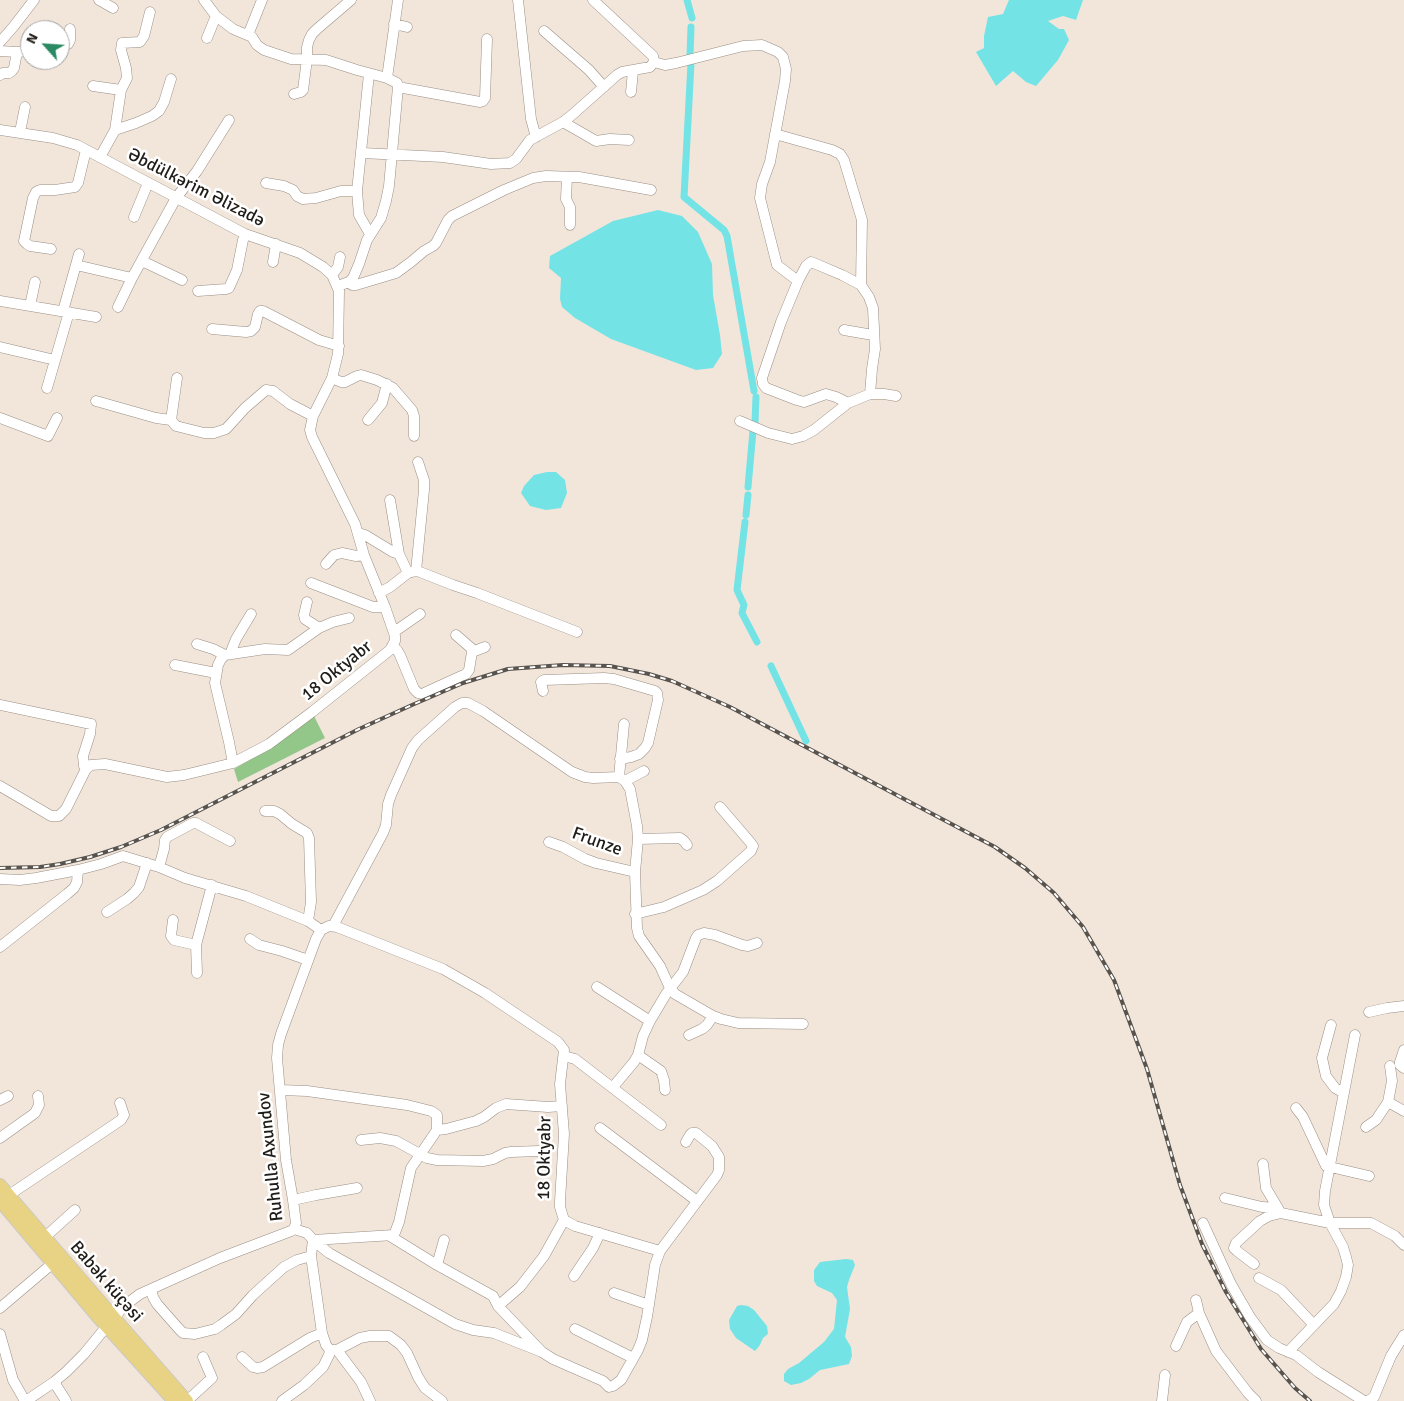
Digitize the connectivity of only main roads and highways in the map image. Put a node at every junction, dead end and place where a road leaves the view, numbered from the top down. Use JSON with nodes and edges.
{"nodes":[{"id":1,"x":0,"y":1184,"type":"edge"},
{"id":2,"x":3,"y":1201,"type":"edge"},
{"id":3,"x":110,"y":1322,"type":"junction"},
{"id":4,"x":174,"y":1401,"type":"edge"},
{"id":5,"x":187,"y":1401,"type":"edge"}],
"edges":[{"from":1,"to":2,"type":"main road","name":"Babək küçəsi"},
{"from":2,"to":3,"type":"main road","name":"Babək küçəsi"},
{"from":2,"to":3,"type":"main road","name":"Babək küçəsi"},
{"from":3,"to":4,"type":"main road","name":"Babək küçəsi"},
{"from":3,"to":5,"type":"main road","name":"Babək küçəsi"}]}
